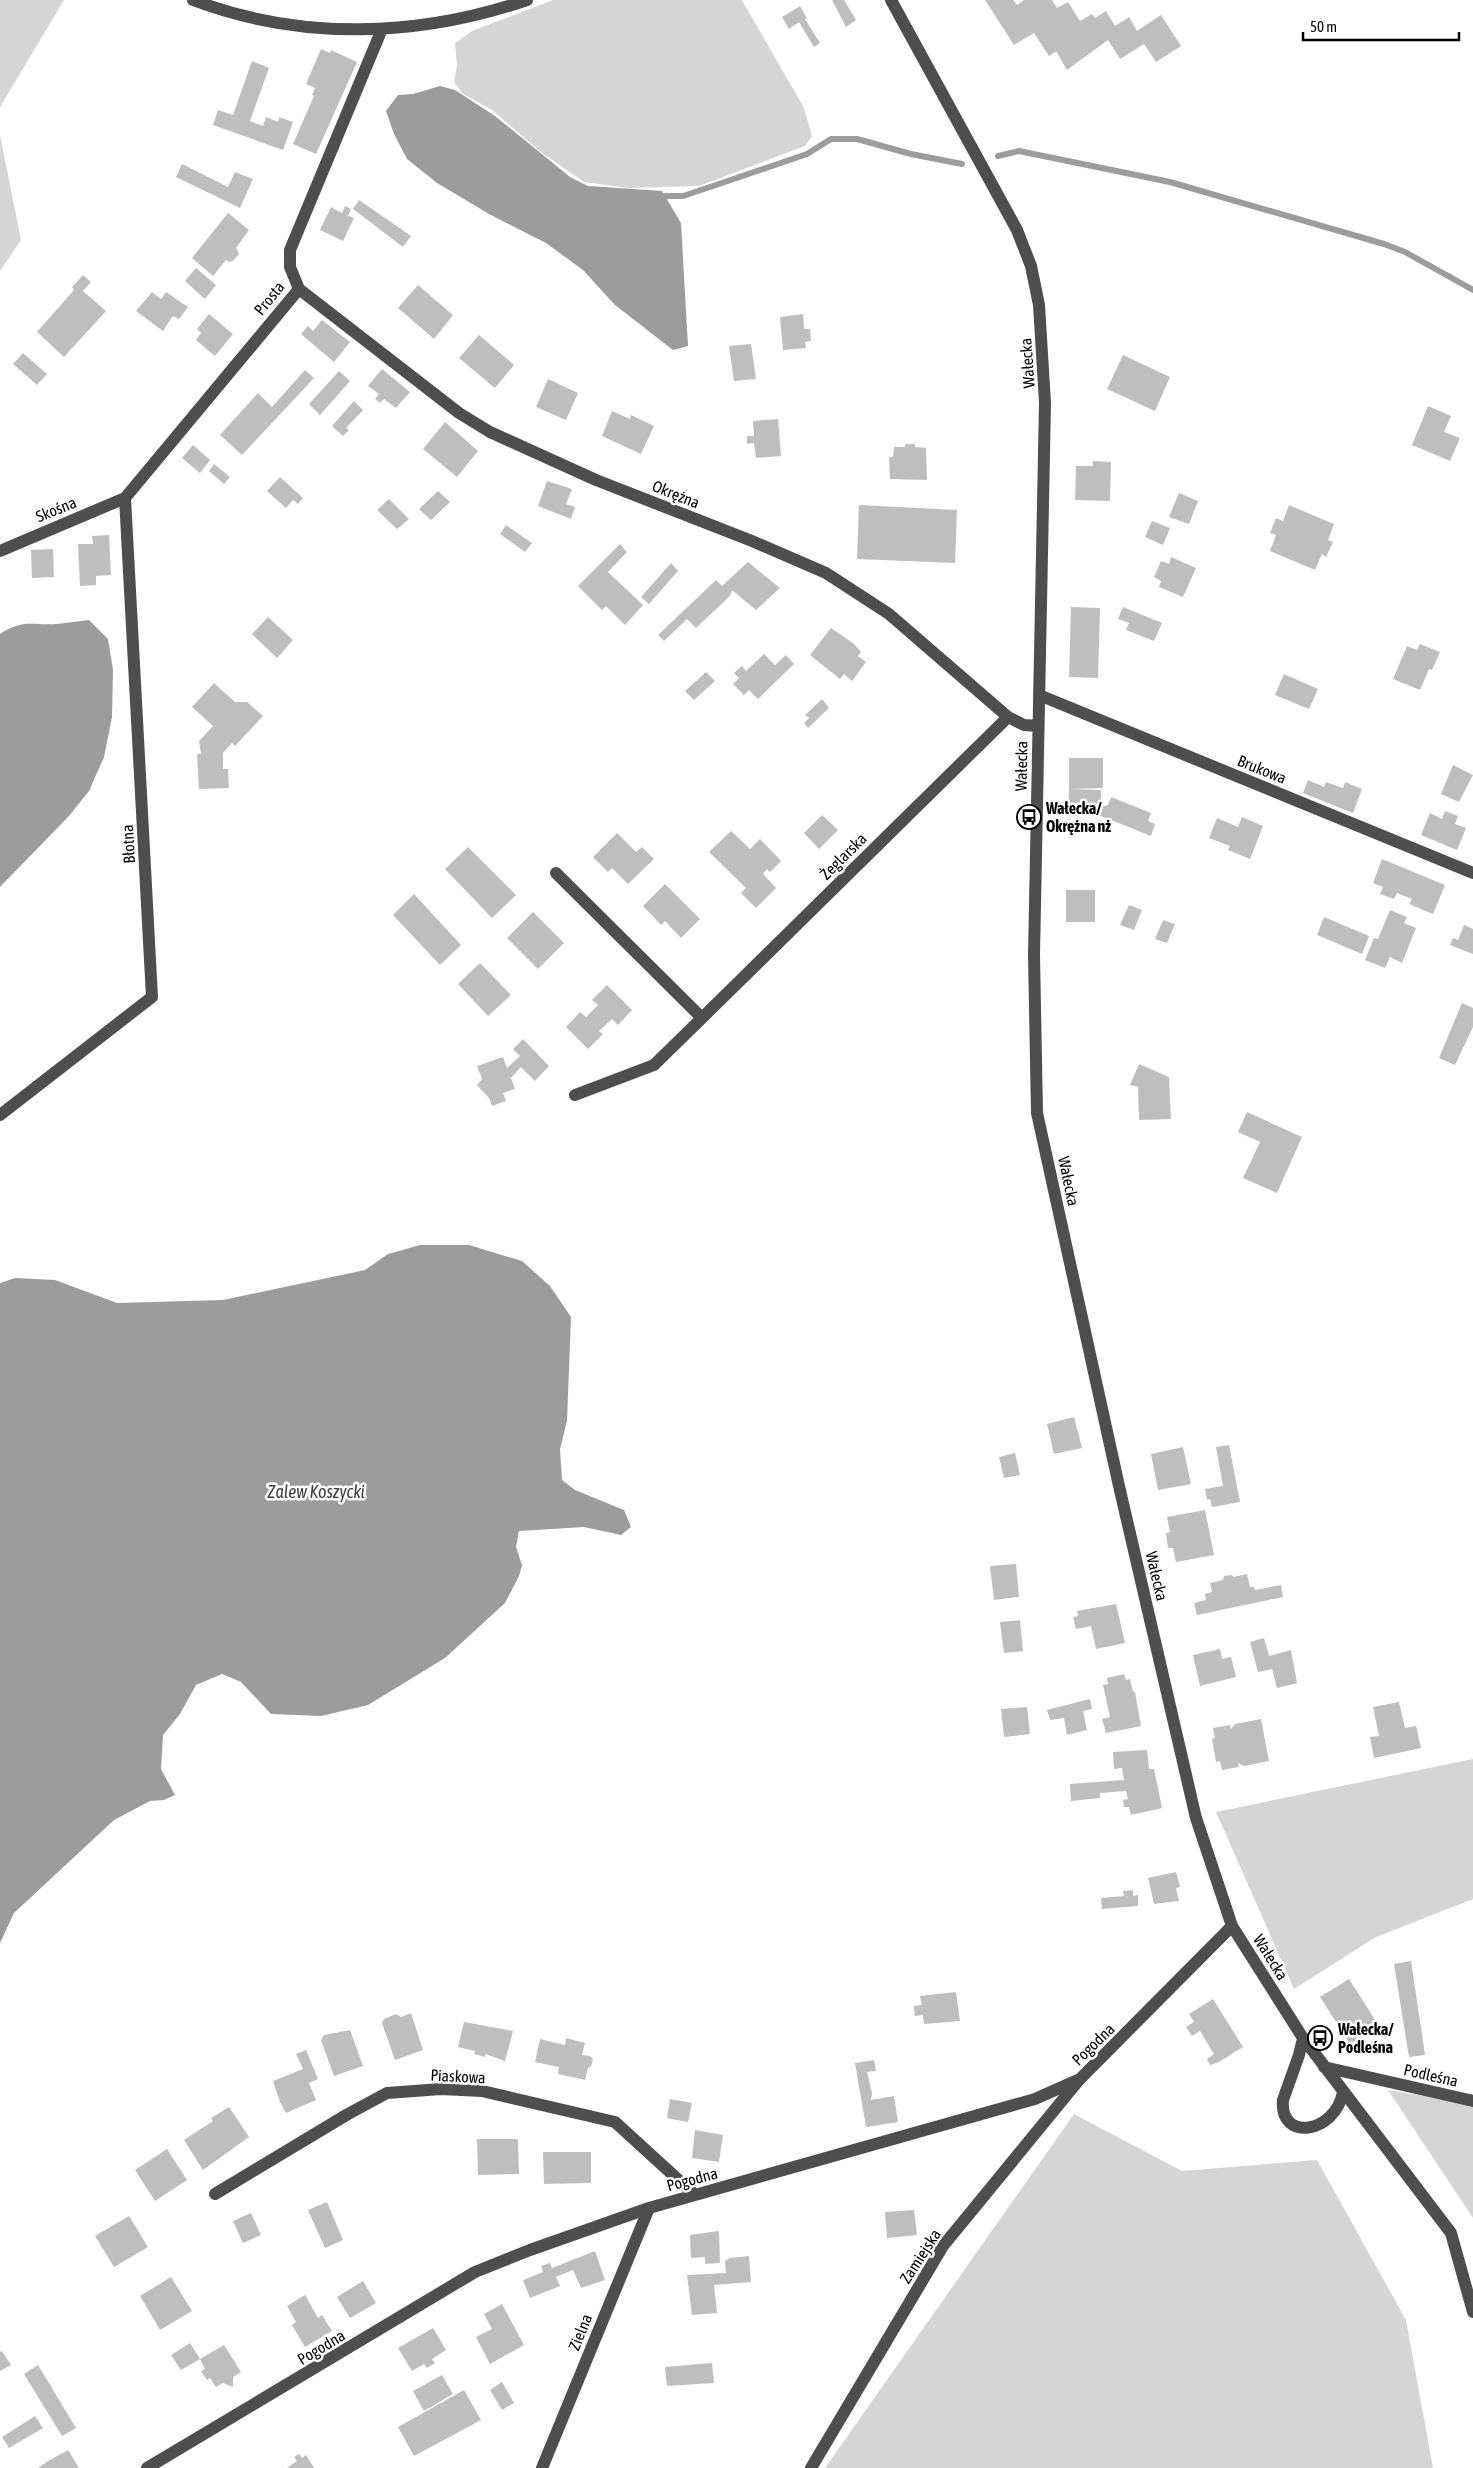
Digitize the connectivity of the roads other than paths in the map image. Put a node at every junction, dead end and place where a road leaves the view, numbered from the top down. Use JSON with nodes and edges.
{"nodes":[{"id":1,"x":193,"y":0,"type":"edge"},
{"id":2,"x":527,"y":0,"type":"edge"},
{"id":3,"x":891,"y":0,"type":"edge"},
{"id":4,"x":382,"y":29,"type":"junction"},
{"id":5,"x":299,"y":289,"type":"junction"},
{"id":6,"x":125,"y":498,"type":"junction"},
{"id":7,"x":0,"y":551,"type":"edge"},
{"id":8,"x":1039,"y":695,"type":"junction"},
{"id":9,"x":1008,"y":718,"type":"junction"},
{"id":10,"x":1038,"y":726,"type":"junction"},
{"id":11,"x":556,"y":873,"type":"dead end"},
{"id":12,"x":1473,"y":873,"type":"edge"},
{"id":13,"x":702,"y":1018,"type":"junction"},
{"id":14,"x":574,"y":1095,"type":"dead end"},
{"id":15,"x":0,"y":1115,"type":"edge"},
{"id":16,"x":1232,"y":1926,"type":"junction"},
{"id":17,"x":1303,"y":2038,"type":"junction"},
{"id":18,"x":1324,"y":2067,"type":"junction"},
{"id":19,"x":1080,"y":2079,"type":"junction"},
{"id":20,"x":1343,"y":2092,"type":"junction"},
{"id":21,"x":1473,"y":2101,"type":"edge"},
{"id":22,"x":215,"y":2194,"type":"dead end"},
{"id":23,"x":695,"y":2195,"type":"junction"},
{"id":24,"x":648,"y":2208,"type":"junction"},
{"id":25,"x":1473,"y":2312,"type":"edge"},
{"id":26,"x":147,"y":2468,"type":"edge"},
{"id":27,"x":542,"y":2468,"type":"edge"},
{"id":28,"x":812,"y":2468,"type":"edge"}],
"edges":[{"from":1,"to":4,"type":"street"},
{"from":2,"to":4,"type":"street"},
{"from":3,"to":8,"type":"street","name":"Wałecka"},
{"from":4,"to":5,"type":"street","name":"Prosta"},
{"from":5,"to":6,"type":"street","name":"Prosta"},
{"from":5,"to":9,"type":"street","name":"Okrężna"},
{"from":6,"to":7,"type":"street","name":"Skośna"},
{"from":6,"to":15,"type":"street","name":"Błotna"},
{"from":8,"to":10,"type":"street","name":"Wałecka"},
{"from":8,"to":12,"type":"street","name":"Brukowa"},
{"from":9,"to":10,"type":"street","name":"Okrężna"},
{"from":9,"to":13,"type":"street","name":"Żeglarska"},
{"from":10,"to":16,"type":"street","name":"Wałecka"},
{"from":11,"to":13,"type":"street"},
{"from":13,"to":14,"type":"street","name":"Żeglarska"},
{"from":16,"to":17,"type":"street","name":"Wałecka"},
{"from":16,"to":19,"type":"street","name":"Pogodna"},
{"from":17,"to":18,"type":"street","name":"Wałecka"},
{"from":17,"to":20,"type":"street"},
{"from":18,"to":20,"type":"street","name":"Wałecka"},
{"from":18,"to":21,"type":"street","name":"Podleśna"},
{"from":19,"to":23,"type":"street","name":"Pogodna"},
{"from":19,"to":28,"type":"street","name":"Zamiejska"},
{"from":20,"to":25,"type":"street","name":"Wałecka"},
{"from":22,"to":23,"type":"street","name":"Piaskowa"},
{"from":23,"to":24,"type":"street","name":"Pogodna"},
{"from":24,"to":26,"type":"street","name":"Pogodna"},
{"from":24,"to":27,"type":"street","name":"Zielna"}]}
